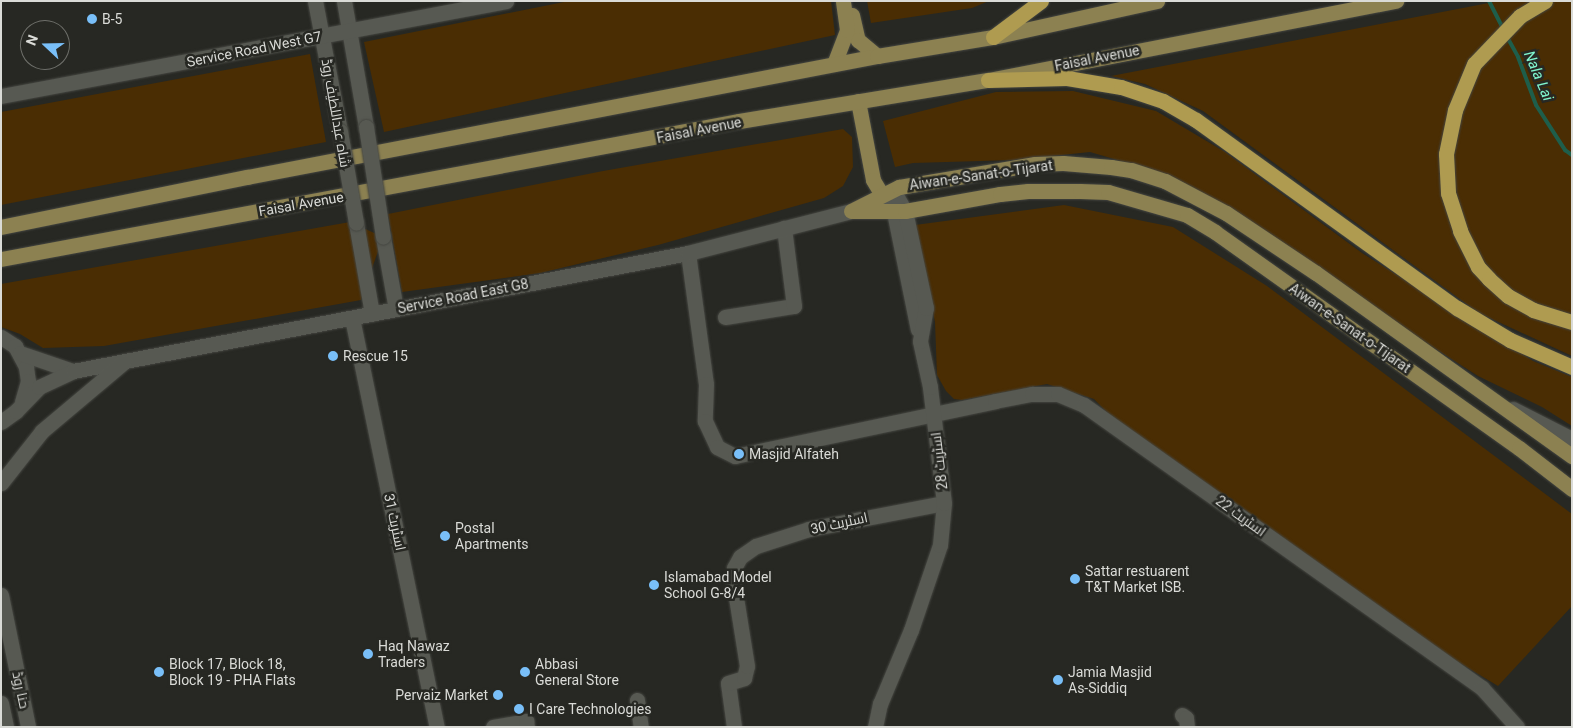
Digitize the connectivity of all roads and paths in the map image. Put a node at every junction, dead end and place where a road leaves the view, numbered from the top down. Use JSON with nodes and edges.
{"nodes":[{"id":1,"x":315,"y":1,"type":"edge"},
{"id":2,"x":344,"y":1,"type":"edge"},
{"id":3,"x":506,"y":1,"type":"edge"},
{"id":4,"x":843,"y":1,"type":"edge"},
{"id":5,"x":850,"y":1,"type":"edge"},
{"id":6,"x":1041,"y":1,"type":"edge"},
{"id":7,"x":1118,"y":1,"type":"edge"},
{"id":8,"x":1157,"y":1,"type":"edge"},
{"id":9,"x":1396,"y":1,"type":"edge"},
{"id":10,"x":1546,"y":1,"type":"edge"},
{"id":11,"x":1073,"y":18,"type":"junction"},
{"id":12,"x":350,"y":30,"type":"junction"},
{"id":13,"x":322,"y":36,"type":"junction"},
{"id":14,"x":993,"y":36,"type":"junction"},
{"id":15,"x":877,"y":56,"type":"junction"},
{"id":16,"x":834,"y":64,"type":"junction"},
{"id":17,"x":988,"y":80,"type":"junction"},
{"id":18,"x":1,"y":96,"type":"edge"},
{"id":19,"x":858,"y":101,"type":"junction"},
{"id":20,"x":971,"y":175,"type":"junction"},
{"id":21,"x":888,"y":192,"type":"junction"},
{"id":22,"x":975,"y":197,"type":"junction"},
{"id":23,"x":851,"y":211,"type":"junction"},
{"id":24,"x":899,"y":211,"type":"junction"},
{"id":25,"x":1,"y":227,"type":"edge"},
{"id":26,"x":784,"y":228,"type":"junction"},
{"id":27,"x":688,"y":253,"type":"junction"},
{"id":28,"x":1,"y":259,"type":"edge"},
{"id":29,"x":396,"y":309,"type":"junction"},
{"id":30,"x":372,"y":314,"type":"junction"},
{"id":31,"x":352,"y":318,"type":"junction"},
{"id":32,"x":725,"y":318,"type":"dead end"},
{"id":33,"x":1572,"y":322,"type":"edge"},
{"id":34,"x":1,"y":337,"type":"edge"},
{"id":35,"x":20,"y":353,"type":"junction"},
{"id":36,"x":125,"y":361,"type":"junction"},
{"id":37,"x":1572,"y":367,"type":"edge"},
{"id":38,"x":73,"y":371,"type":"junction"},
{"id":39,"x":1483,"y":394,"type":"junction"},
{"id":40,"x":22,"y":402,"type":"junction"},
{"id":41,"x":932,"y":413,"type":"junction"},
{"id":42,"x":1,"y":422,"type":"edge"},
{"id":43,"x":1572,"y":439,"type":"edge"},
{"id":44,"x":1572,"y":456,"type":"edge"},
{"id":45,"x":1,"y":483,"type":"edge"},
{"id":46,"x":1572,"y":489,"type":"edge"},
{"id":47,"x":944,"y":503,"type":"junction"},
{"id":48,"x":1,"y":595,"type":"edge"},
{"id":49,"x":637,"y":700,"type":"dead end"},
{"id":50,"x":1,"y":703,"type":"edge"},
{"id":51,"x":527,"y":724,"type":"edge"},
{"id":52,"x":6,"y":727,"type":"edge"},
{"id":53,"x":28,"y":727,"type":"edge"},
{"id":54,"x":437,"y":727,"type":"edge"},
{"id":55,"x":493,"y":727,"type":"edge"},
{"id":56,"x":641,"y":727,"type":"edge"},
{"id":57,"x":734,"y":727,"type":"edge"},
{"id":58,"x":875,"y":727,"type":"edge"},
{"id":59,"x":1517,"y":727,"type":"edge"}],
"edges":[{"from":1,"to":13,"type":"street","name":"شاہ عبداللطیف روڈ"},
{"from":2,"to":12,"type":"street","name":"شاہ عبداللطیف روڈ"},
{"from":3,"to":12,"type":"street","name":"Service Road West G7"},
{"from":4,"to":16,"type":"main road"},
{"from":5,"to":15,"type":"main road"},
{"from":6,"to":14,"type":"highway"},
{"from":7,"to":11,"type":"main road"},
{"from":8,"to":11,"type":"main road"},
{"from":9,"to":17,"type":"main road","name":"Faisal Avenue"},
{"from":10,"to":33,"type":"highway"},
{"from":11,"to":14,"type":"main road"},
{"from":12,"to":13,"type":"street","name":"Service Road West G7"},
{"from":12,"to":29,"type":"street","name":"شاہ عبداللطیف روڈ","bridge":true},
{"from":13,"to":18,"type":"street","name":"Service Road West G7"},
{"from":13,"to":30,"type":"street","name":"شاہ عبداللطیف روڈ","bridge":true},
{"from":14,"to":15,"type":"main road"},
{"from":15,"to":16,"type":"main road"},
{"from":16,"to":25,"type":"main road"},
{"from":17,"to":19,"type":"main road","name":"Faisal Avenue"},
{"from":17,"to":37,"type":"highway"},
{"from":19,"to":21,"type":"main road"},
{"from":19,"to":28,"type":"main road","name":"Faisal Avenue"},
{"from":20,"to":21,"type":"main road","name":"Aiwan-e-Sanat-o-Tijarat"},
{"from":20,"to":22,"type":"main road"},
{"from":20,"to":39,"type":"main road","name":"Aiwan-e-Sanat-o-Tijarat"},
{"from":21,"to":23,"type":"main road","name":"Aiwan-e-Sanat-o-Tijarat"},
{"from":21,"to":24,"type":"street"},
{"from":22,"to":24,"type":"main road","name":"Aiwan-e-Sanat-o-Tijarat"},
{"from":22,"to":46,"type":"main road","name":"Aiwan-e-Sanat-o-Tijarat"},
{"from":23,"to":24,"type":"main road","name":"Aiwan-e-Sanat-o-Tijarat"},
{"from":23,"to":26,"type":"street","name":"Service Road East G8"},
{"from":24,"to":41,"type":"street","name":"اسٹریٹ 28"},
{"from":26,"to":27,"type":"street","name":"Service Road East G8"},
{"from":26,"to":32,"type":"street"},
{"from":27,"to":29,"type":"street","name":"Service Road East G8"},
{"from":27,"to":41,"type":"street","name":"اسٹریٹ 22"},
{"from":29,"to":30,"type":"street","name":"Service Road East G8"},
{"from":30,"to":31,"type":"street","name":"Service Road East G8"},
{"from":31,"to":36,"type":"street","name":"Service Road East G8"},
{"from":31,"to":54,"type":"street","name":"اسٹریٹ 31"},
{"from":34,"to":35,"type":"street"},
{"from":35,"to":38,"type":"street"},
{"from":35,"to":40,"type":"street"},
{"from":36,"to":38,"type":"street","name":"Service Road East G8"},
{"from":36,"to":45,"type":"street"},
{"from":38,"to":40,"type":"street","name":"Service Road East G8"},
{"from":39,"to":43,"type":"street"},
{"from":39,"to":44,"type":"main road","name":"Aiwan-e-Sanat-o-Tijarat"},
{"from":40,"to":42,"type":"street","name":"Service Road East G8"},
{"from":41,"to":47,"type":"street","name":"اسٹریٹ 28"},
{"from":41,"to":59,"type":"street","name":"اسٹریٹ 22"},
{"from":47,"to":57,"type":"street","name":"اسٹریٹ 30"},
{"from":47,"to":58,"type":"street","name":"اسٹریٹ 28"},
{"from":48,"to":53,"type":"street","name":"حنا روڈ"},
{"from":49,"to":56,"type":"street"},
{"from":50,"to":52,"type":"street","name":"حنا روڈ"},
{"from":51,"to":55,"type":"street"}]}
